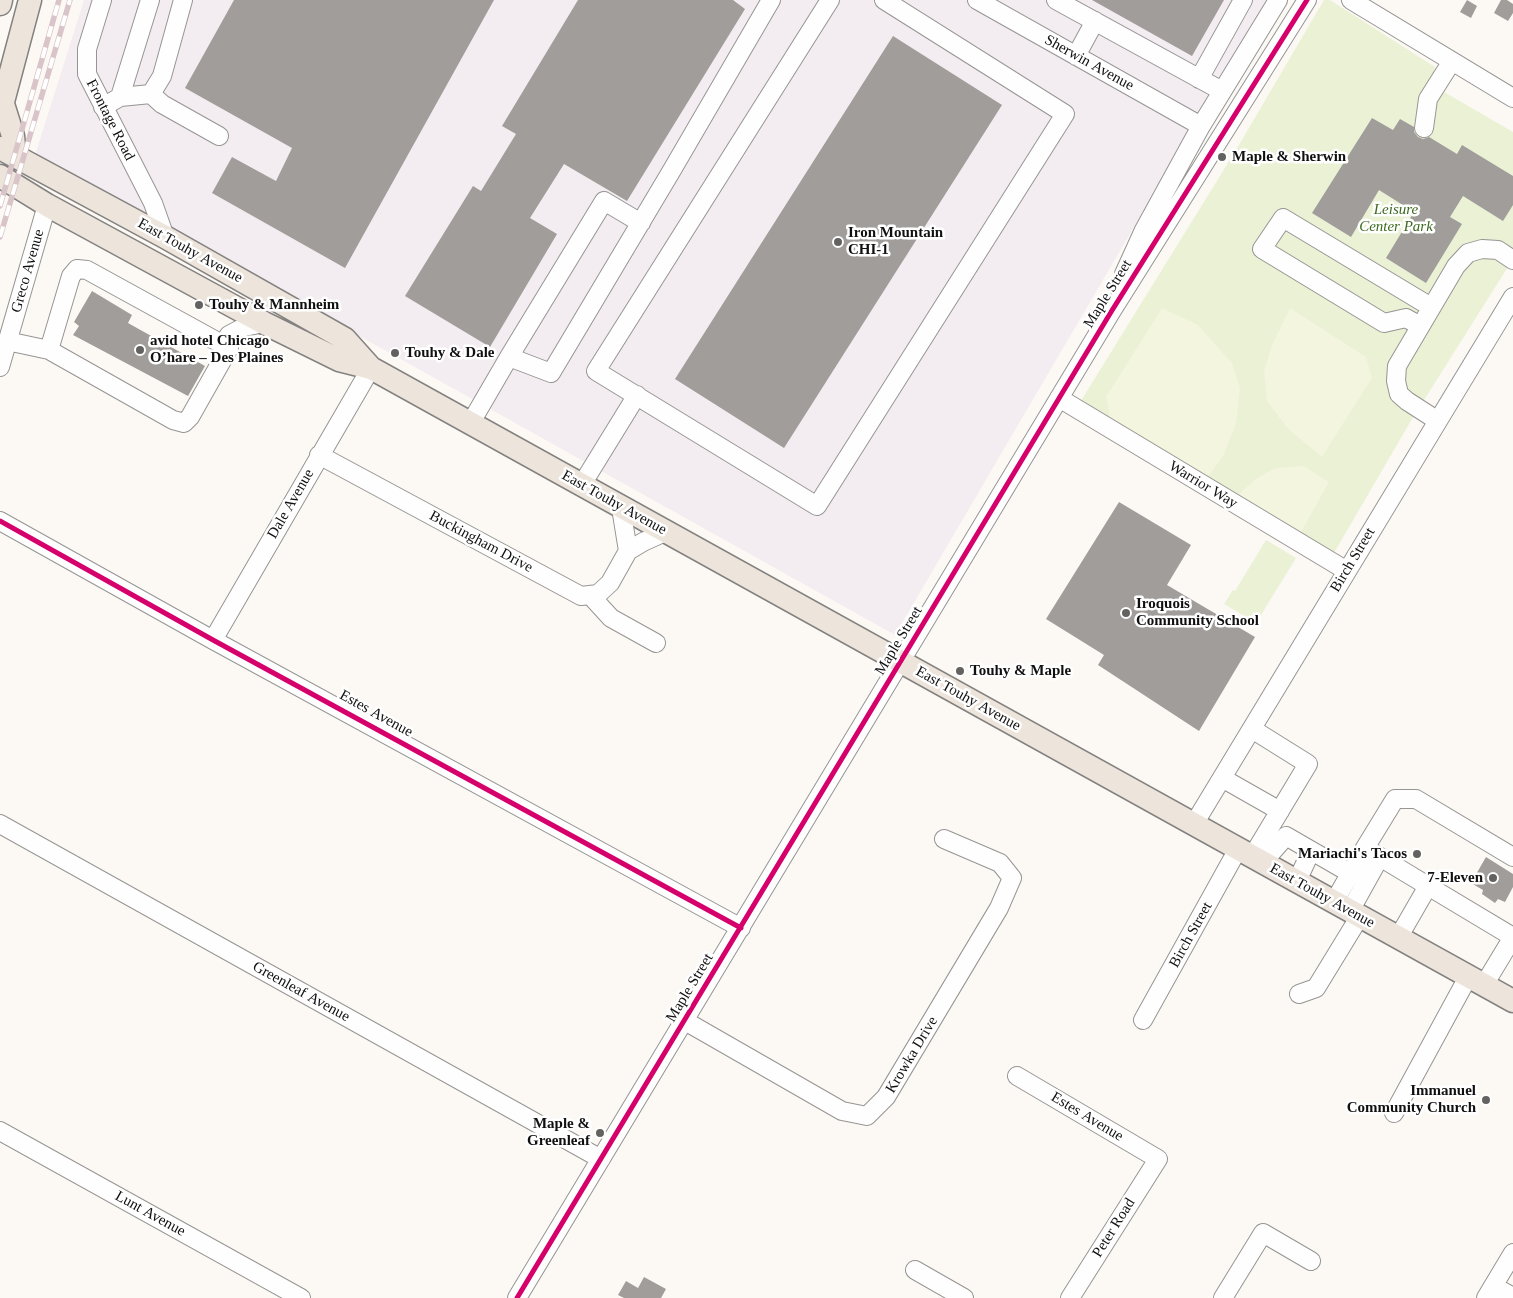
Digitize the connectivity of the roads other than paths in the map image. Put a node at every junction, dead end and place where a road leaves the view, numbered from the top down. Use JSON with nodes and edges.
{"nodes":[{"id":1,"x":1,"y":0,"type":"edge"},
{"id":2,"x":30,"y":0,"type":"edge"},
{"id":3,"x":102,"y":0,"type":"edge"},
{"id":4,"x":150,"y":0,"type":"edge"},
{"id":5,"x":183,"y":0,"type":"edge"},
{"id":6,"x":771,"y":0,"type":"edge"},
{"id":7,"x":830,"y":0,"type":"edge"},
{"id":8,"x":885,"y":0,"type":"edge"},
{"id":9,"x":978,"y":0,"type":"edge"},
{"id":10,"x":1056,"y":0,"type":"edge"},
{"id":11,"x":1243,"y":0,"type":"edge"},
{"id":12,"x":1278,"y":0,"type":"edge"},
{"id":13,"x":1307,"y":0,"type":"edge"},
{"id":14,"x":1351,"y":0,"type":"edge"},
{"id":15,"x":0,"y":4,"type":"edge"},
{"id":16,"x":1095,"y":22,"type":"junction"},
{"id":17,"x":1076,"y":56,"type":"junction"},
{"id":18,"x":1452,"y":61,"type":"junction"},
{"id":19,"x":1199,"y":79,"type":"junction"},
{"id":20,"x":1222,"y":91,"type":"junction"},
{"id":21,"x":151,"y":94,"type":"junction"},
{"id":22,"x":120,"y":97,"type":"junction"},
{"id":23,"x":1513,"y":98,"type":"edge"},
{"id":24,"x":103,"y":107,"type":"junction"},
{"id":25,"x":1,"y":109,"type":"edge"},
{"id":26,"x":1201,"y":126,"type":"junction"},
{"id":27,"x":1424,"y":128,"type":"dead end"},
{"id":28,"x":219,"y":136,"type":"dead end"},
{"id":29,"x":7,"y":152,"type":"edge"},
{"id":30,"x":2,"y":182,"type":"edge"},
{"id":31,"x":47,"y":204,"type":"junction"},
{"id":32,"x":641,"y":223,"type":"junction"},
{"id":33,"x":165,"y":237,"type":"junction"},
{"id":34,"x":1513,"y":260,"type":"edge"},
{"id":35,"x":1513,"y":297,"type":"edge"},
{"id":36,"x":222,"y":301,"type":"junction"},
{"id":37,"x":1431,"y":307,"type":"junction"},
{"id":38,"x":1111,"y":312,"type":"junction"},
{"id":39,"x":264,"y":322,"type":"junction"},
{"id":40,"x":1420,"y":326,"type":"junction"},
{"id":41,"x":226,"y":340,"type":"junction"},
{"id":42,"x":7,"y":342,"type":"junction"},
{"id":43,"x":49,"y":350,"type":"junction"},
{"id":44,"x":509,"y":357,"type":"junction"},
{"id":45,"x":0,"y":367,"type":"edge"},
{"id":46,"x":371,"y":368,"type":"junction"},
{"id":47,"x":637,"y":395,"type":"junction"},
{"id":48,"x":1059,"y":398,"type":"junction"},
{"id":49,"x":1438,"y":421,"type":"junction"},
{"id":50,"x":470,"y":424,"type":"junction"},
{"id":51,"x":319,"y":455,"type":"junction"},
{"id":52,"x":581,"y":486,"type":"junction"},
{"id":53,"x":622,"y":508,"type":"junction"},
{"id":54,"x":0,"y":521,"type":"edge"},
{"id":55,"x":665,"y":532,"type":"junction"},
{"id":56,"x":628,"y":552,"type":"junction"},
{"id":57,"x":1347,"y":571,"type":"junction"},
{"id":58,"x":590,"y":595,"type":"junction"},
{"id":59,"x":213,"y":640,"type":"junction"},
{"id":60,"x":656,"y":643,"type":"dead end"},
{"id":61,"x":901,"y":661,"type":"junction"},
{"id":62,"x":1252,"y":729,"type":"junction"},
{"id":63,"x":1222,"y":778,"type":"junction"},
{"id":64,"x":1280,"y":811,"type":"junction"},
{"id":65,"x":0,"y":824,"type":"edge"},
{"id":66,"x":1194,"y":824,"type":"junction"},
{"id":67,"x":944,"y":839,"type":"dead end"},
{"id":68,"x":1365,"y":848,"type":"junction"},
{"id":69,"x":1311,"y":851,"type":"junction"},
{"id":70,"x":1251,"y":856,"type":"junction"},
{"id":71,"x":1380,"y":857,"type":"junction"},
{"id":72,"x":1513,"y":857,"type":"edge"},
{"id":73,"x":1350,"y":873,"type":"junction"},
{"id":74,"x":1297,"y":882,"type":"junction"},
{"id":75,"x":1428,"y":886,"type":"junction"},
{"id":76,"x":1348,"y":910,"type":"junction"},
{"id":77,"x":741,"y":928,"type":"junction"},
{"id":78,"x":1513,"y":937,"type":"edge"},
{"id":79,"x":1398,"y":938,"type":"junction"},
{"id":80,"x":1476,"y":981,"type":"junction"},
{"id":81,"x":1299,"y":994,"type":"dead end"},
{"id":82,"x":1513,"y":1001,"type":"edge"},
{"id":83,"x":685,"y":1020,"type":"junction"},
{"id":84,"x":1143,"y":1020,"type":"dead end"},
{"id":85,"x":1017,"y":1076,"type":"dead end"},
{"id":86,"x":1394,"y":1113,"type":"dead end"},
{"id":87,"x":0,"y":1130,"type":"edge"},
{"id":88,"x":601,"y":1159,"type":"junction"},
{"id":89,"x":1158,"y":1159,"type":"joint"},
{"id":90,"x":1513,"y":1253,"type":"edge"},
{"id":91,"x":1311,"y":1261,"type":"dead end"},
{"id":92,"x":915,"y":1270,"type":"dead end"},
{"id":93,"x":1490,"y":1292,"type":"edge"},
{"id":94,"x":1513,"y":1297,"type":"edge"},
{"id":95,"x":301,"y":1298,"type":"edge"},
{"id":96,"x":517,"y":1298,"type":"edge"},
{"id":97,"x":964,"y":1298,"type":"edge"},
{"id":98,"x":1070,"y":1298,"type":"edge"},
{"id":99,"x":1223,"y":1298,"type":"edge"}],
"edges":[{"from":1,"to":15,"type":"main road"},
{"from":2,"to":25,"type":"main road"},
{"from":3,"to":24,"type":"street","name":"Frontage Road"},
{"from":4,"to":22,"type":"street"},
{"from":5,"to":21,"type":"street"},
{"from":6,"to":32,"type":"street"},
{"from":7,"to":47,"type":"street"},
{"from":8,"to":47,"type":"street"},
{"from":9,"to":17,"type":"street","name":"Sherwin Avenue"},
{"from":10,"to":16,"type":"street"},
{"from":11,"to":19,"type":"street"},
{"from":12,"to":20,"type":"street","name":"Maple Street"},
{"from":13,"to":38,"type":"street","name":"Maple Street"},
{"from":14,"to":18,"type":"street"},
{"from":16,"to":17,"type":"street"},
{"from":16,"to":19,"type":"street"},
{"from":17,"to":26,"type":"street","name":"Sherwin Avenue"},
{"from":18,"to":23,"type":"street"},
{"from":18,"to":27,"type":"street"},
{"from":19,"to":20,"type":"street"},
{"from":20,"to":26,"type":"street","name":"Maple Street"},
{"from":21,"to":22,"type":"street"},
{"from":21,"to":28,"type":"street"},
{"from":22,"to":24,"type":"street"},
{"from":24,"to":33,"type":"street","name":"Frontage Road"},
{"from":25,"to":29,"type":"main road"},
{"from":26,"to":38,"type":"street","name":"Maple Street"},
{"from":29,"to":33,"type":"main road","name":"East Touhy Avenue"},
{"from":30,"to":31,"type":"main road","name":"East Touhy Avenue"},
{"from":31,"to":36,"type":"main road","name":"East Touhy Avenue"},
{"from":31,"to":42,"type":"street","name":"Greco Avenue"},
{"from":32,"to":44,"type":"street"},
{"from":32,"to":44,"type":"street"},
{"from":33,"to":46,"type":"main road","name":"East Touhy Avenue"},
{"from":34,"to":37,"type":"street"},
{"from":35,"to":49,"type":"street","name":"Birch Street"},
{"from":36,"to":39,"type":"main road","name":"East Touhy Avenue"},
{"from":36,"to":41,"type":"street"},
{"from":37,"to":40,"type":"street"},
{"from":37,"to":40,"type":"street"},
{"from":38,"to":48,"type":"street","name":"Maple Street"},
{"from":39,"to":41,"type":"street"},
{"from":39,"to":46,"type":"main road","name":"East Touhy Avenue"},
{"from":40,"to":49,"type":"street"},
{"from":41,"to":43,"type":"street"},
{"from":41,"to":43,"type":"street"},
{"from":42,"to":43,"type":"street"},
{"from":42,"to":45,"type":"street","name":"Greco Avenue"},
{"from":44,"to":50,"type":"street"},
{"from":46,"to":50,"type":"main road","name":"East Touhy Avenue"},
{"from":46,"to":51,"type":"street","name":"Dale Avenue"},
{"from":47,"to":52,"type":"street"},
{"from":48,"to":57,"type":"street","name":"Warrior Way"},
{"from":48,"to":61,"type":"street","name":"Maple Street"},
{"from":49,"to":57,"type":"street","name":"Birch Street"},
{"from":50,"to":52,"type":"main road","name":"East Touhy Avenue"},
{"from":51,"to":58,"type":"street","name":"Buckingham Drive"},
{"from":51,"to":59,"type":"street","name":"Dale Avenue"},
{"from":52,"to":53,"type":"main road","name":"East Touhy Avenue"},
{"from":53,"to":55,"type":"main road","name":"East Touhy Avenue"},
{"from":53,"to":56,"type":"street"},
{"from":54,"to":59,"type":"street","name":"Estes Avenue"},
{"from":55,"to":56,"type":"street"},
{"from":55,"to":61,"type":"main road","name":"East Touhy Avenue"},
{"from":56,"to":58,"type":"street"},
{"from":57,"to":62,"type":"street","name":"Birch Street"},
{"from":58,"to":60,"type":"street"},
{"from":59,"to":77,"type":"street","name":"Estes Avenue"},
{"from":61,"to":66,"type":"main road","name":"East Touhy Avenue"},
{"from":61,"to":77,"type":"street","name":"Maple Street"},
{"from":62,"to":63,"type":"street","name":"Birch Street"},
{"from":62,"to":64,"type":"street"},
{"from":63,"to":64,"type":"street"},
{"from":63,"to":66,"type":"street","name":"Birch Street"},
{"from":64,"to":70,"type":"street"},
{"from":65,"to":88,"type":"street","name":"Greenleaf Avenue"},
{"from":66,"to":70,"type":"main road","name":"East Touhy Avenue"},
{"from":67,"to":83,"type":"street","name":"Krowka Drive"},
{"from":68,"to":71,"type":"street"},
{"from":68,"to":72,"type":"street"},
{"from":68,"to":73,"type":"street"},
{"from":69,"to":70,"type":"street"},
{"from":69,"to":73,"type":"street"},
{"from":69,"to":74,"type":"street"},
{"from":70,"to":74,"type":"main road","name":"East Touhy Avenue"},
{"from":70,"to":84,"type":"street","name":"Birch Street"},
{"from":71,"to":75,"type":"street"},
{"from":71,"to":76,"type":"street"},
{"from":73,"to":76,"type":"street"},
{"from":74,"to":76,"type":"main road","name":"East Touhy Avenue"},
{"from":75,"to":78,"type":"street"},
{"from":75,"to":79,"type":"street"},
{"from":76,"to":79,"type":"main road","name":"East Touhy Avenue"},
{"from":76,"to":81,"type":"street"},
{"from":77,"to":83,"type":"street","name":"Maple Street"},
{"from":78,"to":80,"type":"street"},
{"from":79,"to":80,"type":"main road","name":"East Touhy Avenue"},
{"from":80,"to":82,"type":"main road","name":"East Touhy Avenue"},
{"from":80,"to":86,"type":"street"},
{"from":83,"to":88,"type":"street","name":"Maple Street"},
{"from":85,"to":89,"type":"street","name":"Estes Avenue"},
{"from":87,"to":95,"type":"street","name":"Lunt Avenue"},
{"from":88,"to":96,"type":"street","name":"Maple Street"},
{"from":89,"to":98,"type":"street","name":"Peter Road"},
{"from":90,"to":93,"type":"street"},
{"from":91,"to":99,"type":"street"},
{"from":92,"to":97,"type":"street"},
{"from":93,"to":94,"type":"street"}]}
